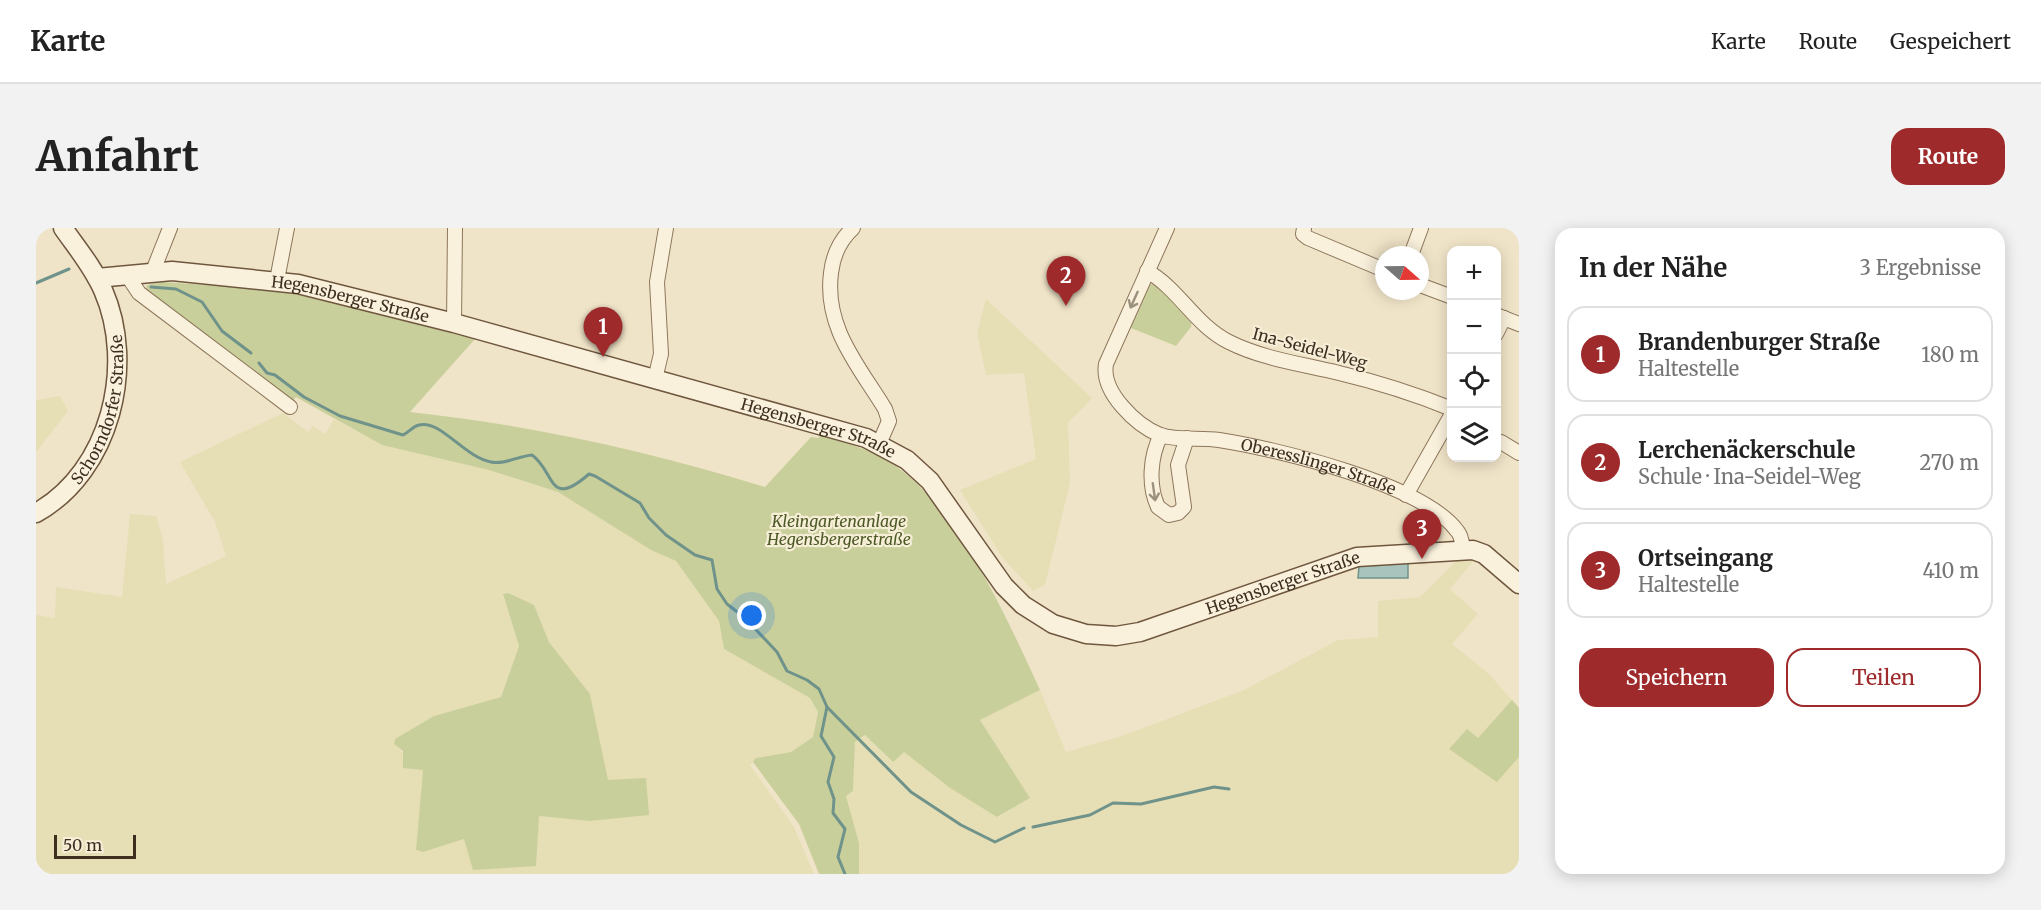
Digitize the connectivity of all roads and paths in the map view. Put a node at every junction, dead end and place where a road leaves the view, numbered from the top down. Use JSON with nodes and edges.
{"nodes":[{"id":1,"x":63,"y":228,"type":"edge"},
{"id":2,"x":170,"y":228,"type":"edge"},
{"id":3,"x":287,"y":228,"type":"edge"},
{"id":4,"x":455,"y":228,"type":"edge"},
{"id":5,"x":666,"y":228,"type":"edge"},
{"id":6,"x":853,"y":228,"type":"edge"},
{"id":7,"x":1167,"y":228,"type":"edge"},
{"id":8,"x":1420,"y":228,"type":"edge"},
{"id":9,"x":1304,"y":231,"type":"edge"},
{"id":10,"x":1414,"y":246,"type":"edge"},
{"id":11,"x":1375,"y":266,"type":"edge"},
{"id":12,"x":153,"y":271,"type":"junction"},
{"id":13,"x":1147,"y":271,"type":"junction"},
{"id":14,"x":127,"y":275,"type":"junction"},
{"id":15,"x":97,"y":278,"type":"junction"},
{"id":16,"x":277,"y":280,"type":"junction"},
{"id":17,"x":1429,"y":288,"type":"edge"},
{"id":18,"x":1447,"y":295,"type":"edge"},
{"id":19,"x":1501,"y":317,"type":"edge"},
{"id":20,"x":454,"y":323,"type":"junction"},
{"id":21,"x":1519,"y":324,"type":"edge"},
{"id":22,"x":656,"y":379,"type":"junction"},
{"id":23,"x":290,"y":407,"type":"dead end"},
{"id":24,"x":1449,"y":408,"type":"edge"},
{"id":25,"x":1447,"y":423,"type":"edge"},
{"id":26,"x":1161,"y":435,"type":"junction"},
{"id":27,"x":1187,"y":438,"type":"junction"},
{"id":28,"x":1501,"y":442,"type":"dead end"},
{"id":29,"x":879,"y":444,"type":"junction"},
{"id":30,"x":1519,"y":453,"type":"edge"},
{"id":31,"x":1406,"y":495,"type":"junction"},
{"id":32,"x":36,"y":513,"type":"edge"},
{"id":33,"x":1463,"y":550,"type":"junction"},
{"id":34,"x":1519,"y":584,"type":"edge"}],
"edges":[{"from":1,"to":15,"type":"street","name":"Schorndorfer Straße"},
{"from":2,"to":12,"type":"street"},
{"from":3,"to":16,"type":"street"},
{"from":4,"to":20,"type":"street"},
{"from":5,"to":22,"type":"street"},
{"from":6,"to":29,"type":"street"},
{"from":7,"to":13,"type":"street"},
{"from":8,"to":10,"type":"street"},
{"from":9,"to":11,"type":"street"},
{"from":12,"to":14,"type":"street","name":"Hegensberger Straße"},
{"from":12,"to":16,"type":"street","name":"Hegensberger Straße"},
{"from":13,"to":24,"type":"street","name":"Ina-Seidel-Weg"},
{"from":13,"to":26,"type":"street","name":"Oberesslinger Straße","one_way":true},
{"from":14,"to":15,"type":"street","name":"Hegensberger Straße"},
{"from":14,"to":23,"type":"street"},
{"from":15,"to":32,"type":"street","name":"Schorndorfer Straße"},
{"from":16,"to":20,"type":"street","name":"Hegensberger Straße"},
{"from":17,"to":18,"type":"street"},
{"from":19,"to":21,"type":"street"},
{"from":20,"to":22,"type":"street","name":"Hegensberger Straße"},
{"from":22,"to":29,"type":"street","name":"Hegensberger Straße"},
{"from":25,"to":31,"type":"street"},
{"from":26,"to":27,"type":"street","name":"Oberesslinger Straße"},
{"from":26,"to":27,"type":"street","one_way":true},
{"from":27,"to":31,"type":"street","name":"Oberesslinger Straße"},
{"from":28,"to":30,"type":"street"},
{"from":29,"to":33,"type":"street","name":"Hegensberger Straße"},
{"from":31,"to":33,"type":"street","name":"Oberesslinger Straße"},
{"from":33,"to":34,"type":"street"}]}
